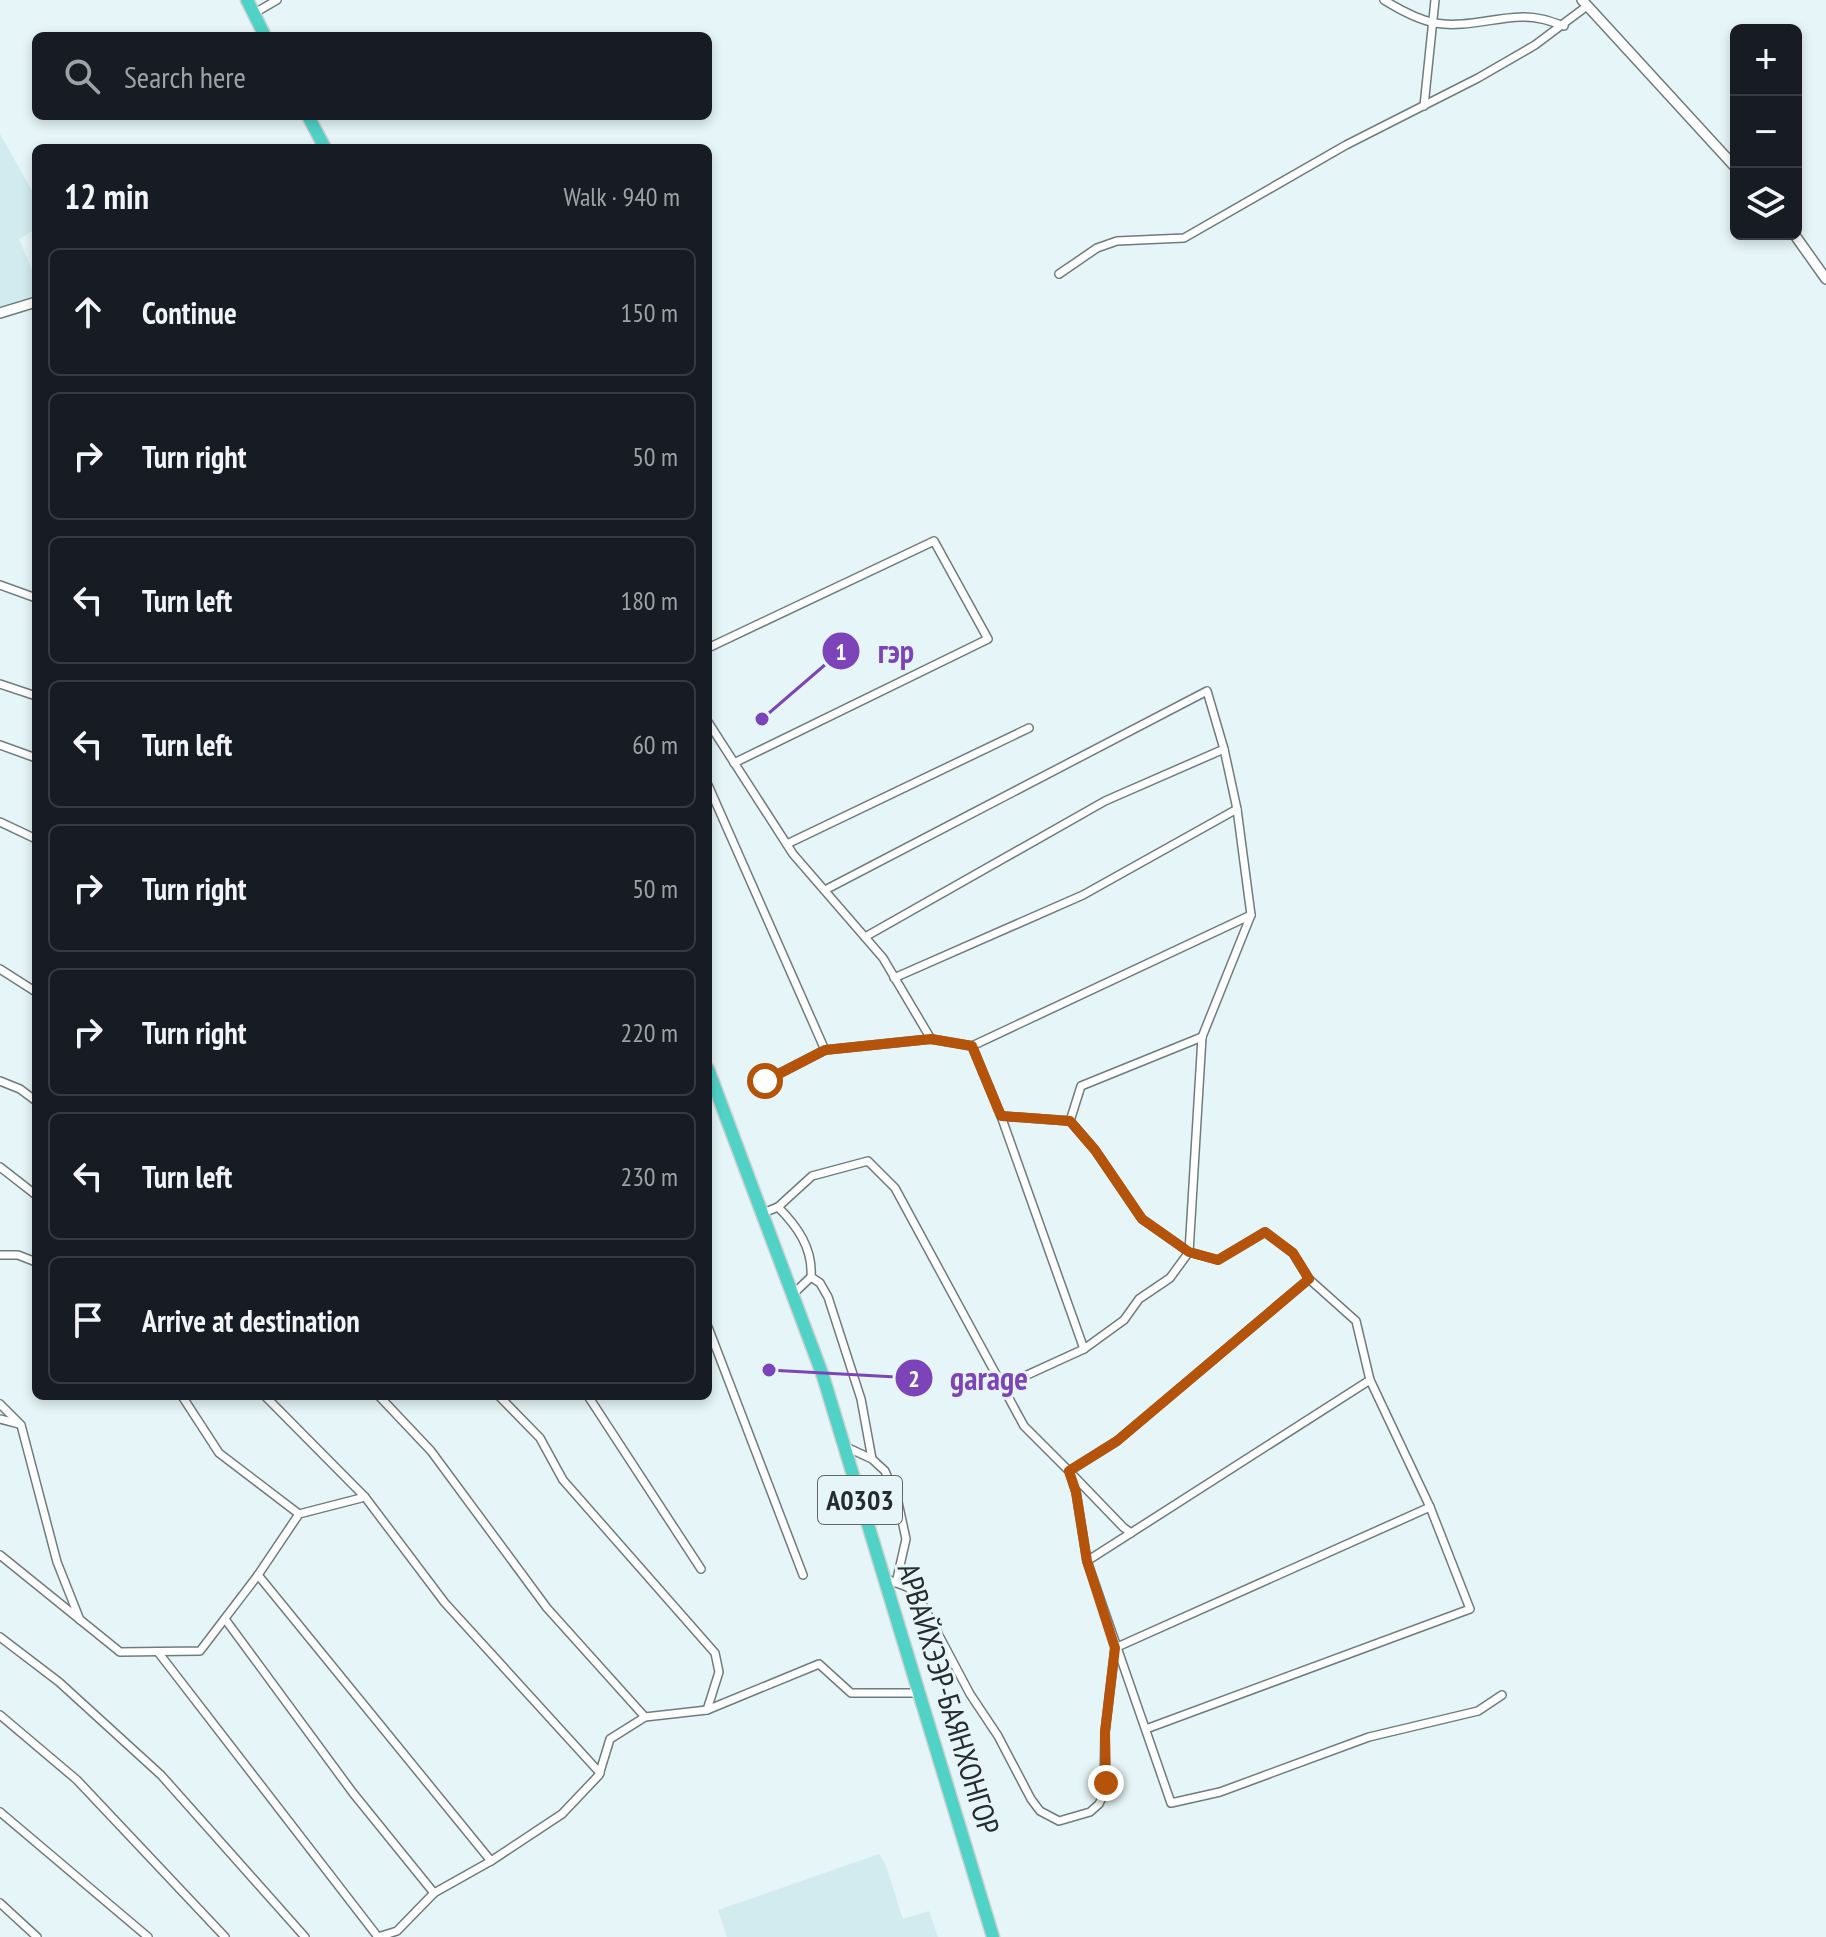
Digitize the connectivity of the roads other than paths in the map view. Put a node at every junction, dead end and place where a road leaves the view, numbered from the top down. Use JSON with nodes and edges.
{"nodes":[{"id":1,"x":247,"y":0,"type":"edge"},
{"id":2,"x":277,"y":0,"type":"edge"},
{"id":3,"x":1384,"y":0,"type":"edge"},
{"id":4,"x":1435,"y":0,"type":"edge"},
{"id":5,"x":1585,"y":3,"type":"edge"},
{"id":6,"x":253,"y":14,"type":"junction"},
{"id":7,"x":1433,"y":22,"type":"junction"},
{"id":8,"x":1564,"y":26,"type":"junction"},
{"id":9,"x":263,"y":32,"type":"edge"},
{"id":10,"x":1424,"y":106,"type":"junction"},
{"id":11,"x":310,"y":120,"type":"edge"},
{"id":12,"x":323,"y":144,"type":"edge"},
{"id":13,"x":1730,"y":161,"type":"edge"},
{"id":14,"x":1798,"y":240,"type":"edge"},
{"id":15,"x":1059,"y":274,"type":"dead end"},
{"id":16,"x":1826,"y":279,"type":"edge"},
{"id":17,"x":32,"y":303,"type":"edge"},
{"id":18,"x":0,"y":313,"type":"edge"},
{"id":19,"x":0,"y":585,"type":"edge"},
{"id":20,"x":32,"y":597,"type":"edge"},
{"id":21,"x":712,"y":646,"type":"edge"},
{"id":22,"x":0,"y":684,"type":"edge"},
{"id":23,"x":32,"y":695,"type":"edge"},
{"id":24,"x":712,"y":728,"type":"edge"},
{"id":25,"x":1029,"y":728,"type":"dead end"},
{"id":26,"x":0,"y":745,"type":"edge"},
{"id":27,"x":1224,"y":749,"type":"junction"},
{"id":28,"x":32,"y":757,"type":"edge"},
{"id":29,"x":734,"y":763,"type":"junction"},
{"id":30,"x":712,"y":794,"type":"edge"},
{"id":31,"x":1237,"y":809,"type":"junction"},
{"id":32,"x":0,"y":822,"type":"edge"},
{"id":33,"x":32,"y":837,"type":"edge"},
{"id":34,"x":787,"y":844,"type":"junction"},
{"id":35,"x":825,"y":890,"type":"junction"},
{"id":36,"x":1251,"y":915,"type":"junction"},
{"id":37,"x":865,"y":937,"type":"junction"},
{"id":38,"x":0,"y":969,"type":"edge"},
{"id":39,"x":894,"y":978,"type":"junction"},
{"id":40,"x":32,"y":989,"type":"edge"},
{"id":41,"x":1202,"y":1037,"type":"junction"},
{"id":42,"x":931,"y":1039,"type":"junction"},
{"id":43,"x":972,"y":1046,"type":"junction"},
{"id":44,"x":825,"y":1050,"type":"junction"},
{"id":45,"x":0,"y":1081,"type":"edge"},
{"id":46,"x":765,"y":1081,"type":"dead end"},
{"id":47,"x":712,"y":1085,"type":"edge"},
{"id":48,"x":32,"y":1098,"type":"edge"},
{"id":49,"x":1001,"y":1116,"type":"junction"},
{"id":50,"x":1070,"y":1121,"type":"junction"},
{"id":51,"x":0,"y":1167,"type":"edge"},
{"id":52,"x":32,"y":1192,"type":"edge"},
{"id":53,"x":778,"y":1207,"type":"junction"},
{"id":54,"x":763,"y":1213,"type":"junction"},
{"id":55,"x":1189,"y":1252,"type":"junction"},
{"id":56,"x":0,"y":1255,"type":"edge"},
{"id":57,"x":32,"y":1260,"type":"edge"},
{"id":58,"x":811,"y":1277,"type":"junction"},
{"id":59,"x":1309,"y":1279,"type":"junction"},
{"id":60,"x":792,"y":1295,"type":"junction"},
{"id":61,"x":712,"y":1337,"type":"edge"},
{"id":62,"x":1084,"y":1349,"type":"junction"},
{"id":63,"x":1370,"y":1380,"type":"junction"},
{"id":64,"x":1003,"y":1386,"type":"junction"},
{"id":65,"x":185,"y":1400,"type":"edge"},
{"id":66,"x":269,"y":1400,"type":"edge"},
{"id":67,"x":383,"y":1400,"type":"edge"},
{"id":68,"x":503,"y":1400,"type":"edge"},
{"id":69,"x":591,"y":1400,"type":"edge"},
{"id":70,"x":0,"y":1404,"type":"edge"},
{"id":71,"x":0,"y":1419,"type":"edge"},
{"id":72,"x":21,"y":1425,"type":"junction"},
{"id":73,"x":844,"y":1446,"type":"junction"},
{"id":74,"x":872,"y":1459,"type":"junction"},
{"id":75,"x":1069,"y":1471,"type":"junction"},
{"id":76,"x":365,"y":1497,"type":"junction"},
{"id":77,"x":1430,"y":1507,"type":"junction"},
{"id":78,"x":299,"y":1514,"type":"junction"},
{"id":79,"x":1131,"y":1533,"type":"junction"},
{"id":80,"x":0,"y":1555,"type":"edge"},
{"id":81,"x":1087,"y":1561,"type":"junction"},
{"id":82,"x":701,"y":1569,"type":"dead end"},
{"id":83,"x":258,"y":1575,"type":"junction"},
{"id":84,"x":803,"y":1575,"type":"dead end"},
{"id":85,"x":890,"y":1580,"type":"junction"},
{"id":86,"x":225,"y":1619,"type":"junction"},
{"id":87,"x":81,"y":1621,"type":"junction"},
{"id":88,"x":0,"y":1637,"type":"edge"},
{"id":89,"x":1115,"y":1648,"type":"junction"},
{"id":90,"x":158,"y":1652,"type":"junction"},
{"id":91,"x":919,"y":1693,"type":"junction"},
{"id":92,"x":1502,"y":1695,"type":"dead end"},
{"id":93,"x":707,"y":1710,"type":"junction"},
{"id":94,"x":0,"y":1715,"type":"edge"},
{"id":95,"x":645,"y":1717,"type":"junction"},
{"id":96,"x":1146,"y":1729,"type":"junction"},
{"id":97,"x":600,"y":1773,"type":"junction"},
{"id":98,"x":0,"y":1812,"type":"edge"},
{"id":99,"x":491,"y":1861,"type":"junction"},
{"id":100,"x":434,"y":1893,"type":"junction"},
{"id":101,"x":0,"y":1903,"type":"edge"},
{"id":102,"x":37,"y":1937,"type":"edge"},
{"id":103,"x":148,"y":1937,"type":"edge"},
{"id":104,"x":225,"y":1937,"type":"edge"},
{"id":105,"x":305,"y":1937,"type":"edge"},
{"id":106,"x":378,"y":1937,"type":"edge"},
{"id":107,"x":993,"y":1937,"type":"edge"}],
"edges":[{"from":1,"to":6,"type":"highway"},
{"from":2,"to":6,"type":"street"},
{"from":3,"to":7,"type":"street"},
{"from":4,"to":7,"type":"street"},
{"from":5,"to":8,"type":"street"},
{"from":5,"to":13,"type":"street"},
{"from":6,"to":9,"type":"highway"},
{"from":7,"to":8,"type":"street"},
{"from":7,"to":10,"type":"street"},
{"from":8,"to":10,"type":"street"},
{"from":10,"to":15,"type":"street"},
{"from":11,"to":12,"type":"highway"},
{"from":14,"to":16,"type":"street"},
{"from":17,"to":18,"type":"street"},
{"from":19,"to":20,"type":"street"},
{"from":21,"to":29,"type":"street"},
{"from":22,"to":23,"type":"street"},
{"from":24,"to":29,"type":"street"},
{"from":25,"to":34,"type":"street"},
{"from":26,"to":28,"type":"street"},
{"from":27,"to":31,"type":"street"},
{"from":27,"to":35,"type":"street"},
{"from":27,"to":37,"type":"street"},
{"from":29,"to":34,"type":"street"},
{"from":30,"to":44,"type":"street"},
{"from":31,"to":36,"type":"street"},
{"from":31,"to":39,"type":"street"},
{"from":32,"to":33,"type":"street"},
{"from":34,"to":35,"type":"street"},
{"from":35,"to":37,"type":"street"},
{"from":36,"to":41,"type":"street"},
{"from":36,"to":43,"type":"street"},
{"from":37,"to":39,"type":"street"},
{"from":38,"to":40,"type":"street"},
{"from":39,"to":42,"type":"street"},
{"from":41,"to":50,"type":"street"},
{"from":41,"to":55,"type":"street"},
{"from":42,"to":43,"type":"street"},
{"from":42,"to":44,"type":"street"},
{"from":43,"to":49,"type":"street"},
{"from":44,"to":46,"type":"street"},
{"from":45,"to":48,"type":"street"},
{"from":47,"to":54,"type":"highway","name":"АРВАЙХЭЭР-БАЯНХОНГОР","number":"A0303"},
{"from":49,"to":50,"type":"street"},
{"from":49,"to":62,"type":"street"},
{"from":50,"to":55,"type":"street"},
{"from":51,"to":52,"type":"street"},
{"from":53,"to":54,"type":"street"},
{"from":53,"to":58,"type":"street"},
{"from":53,"to":64,"type":"street"},
{"from":54,"to":60,"type":"highway","name":"АРВАЙХЭЭР-БАЯНХОНГОР","number":"A0303"},
{"from":55,"to":59,"type":"street"},
{"from":55,"to":62,"type":"street"},
{"from":56,"to":57,"type":"street"},
{"from":58,"to":60,"type":"street"},
{"from":58,"to":74,"type":"street"},
{"from":59,"to":63,"type":"street"},
{"from":59,"to":75,"type":"street"},
{"from":60,"to":73,"type":"highway","name":"АРВАЙХЭЭР-БАЯНХОНГОР","number":"A0303"},
{"from":61,"to":84,"type":"street"},
{"from":62,"to":64,"type":"street"},
{"from":63,"to":77,"type":"street"},
{"from":63,"to":79,"type":"street"},
{"from":64,"to":75,"type":"street"},
{"from":65,"to":78,"type":"street"},
{"from":66,"to":76,"type":"street"},
{"from":67,"to":95,"type":"street"},
{"from":68,"to":93,"type":"street"},
{"from":69,"to":82,"type":"street"},
{"from":70,"to":72,"type":"street"},
{"from":71,"to":72,"type":"street"},
{"from":72,"to":87,"type":"street"},
{"from":73,"to":74,"type":"street"},
{"from":73,"to":85,"type":"highway","name":"АРВАЙХЭЭР-БАЯНХОНГОР","number":"A0303"},
{"from":74,"to":85,"type":"street"},
{"from":75,"to":79,"type":"street"},
{"from":75,"to":81,"type":"street"},
{"from":76,"to":78,"type":"street"},
{"from":76,"to":97,"type":"street"},
{"from":77,"to":89,"type":"street"},
{"from":77,"to":96,"type":"street"},
{"from":78,"to":83,"type":"street"},
{"from":79,"to":81,"type":"street"},
{"from":80,"to":87,"type":"street"},
{"from":81,"to":89,"type":"street"},
{"from":83,"to":86,"type":"street"},
{"from":83,"to":99,"type":"street"},
{"from":85,"to":89,"type":"street"},
{"from":85,"to":91,"type":"highway","name":"АРВАЙХЭЭР-БАЯНХОНГОР","number":"A0303"},
{"from":86,"to":90,"type":"street"},
{"from":86,"to":100,"type":"street"},
{"from":87,"to":90,"type":"street"},
{"from":88,"to":105,"type":"street"},
{"from":89,"to":96,"type":"street"},
{"from":90,"to":106,"type":"street"},
{"from":91,"to":93,"type":"street"},
{"from":91,"to":107,"type":"highway","name":"АРВАЙХЭЭР-БАЯНХОНГОР","number":"A0303"},
{"from":92,"to":96,"type":"street"},
{"from":93,"to":95,"type":"street"},
{"from":94,"to":104,"type":"street"},
{"from":95,"to":97,"type":"street"},
{"from":97,"to":99,"type":"street"},
{"from":98,"to":103,"type":"street"},
{"from":99,"to":100,"type":"street"},
{"from":100,"to":106,"type":"street"},
{"from":101,"to":102,"type":"street"}]}
